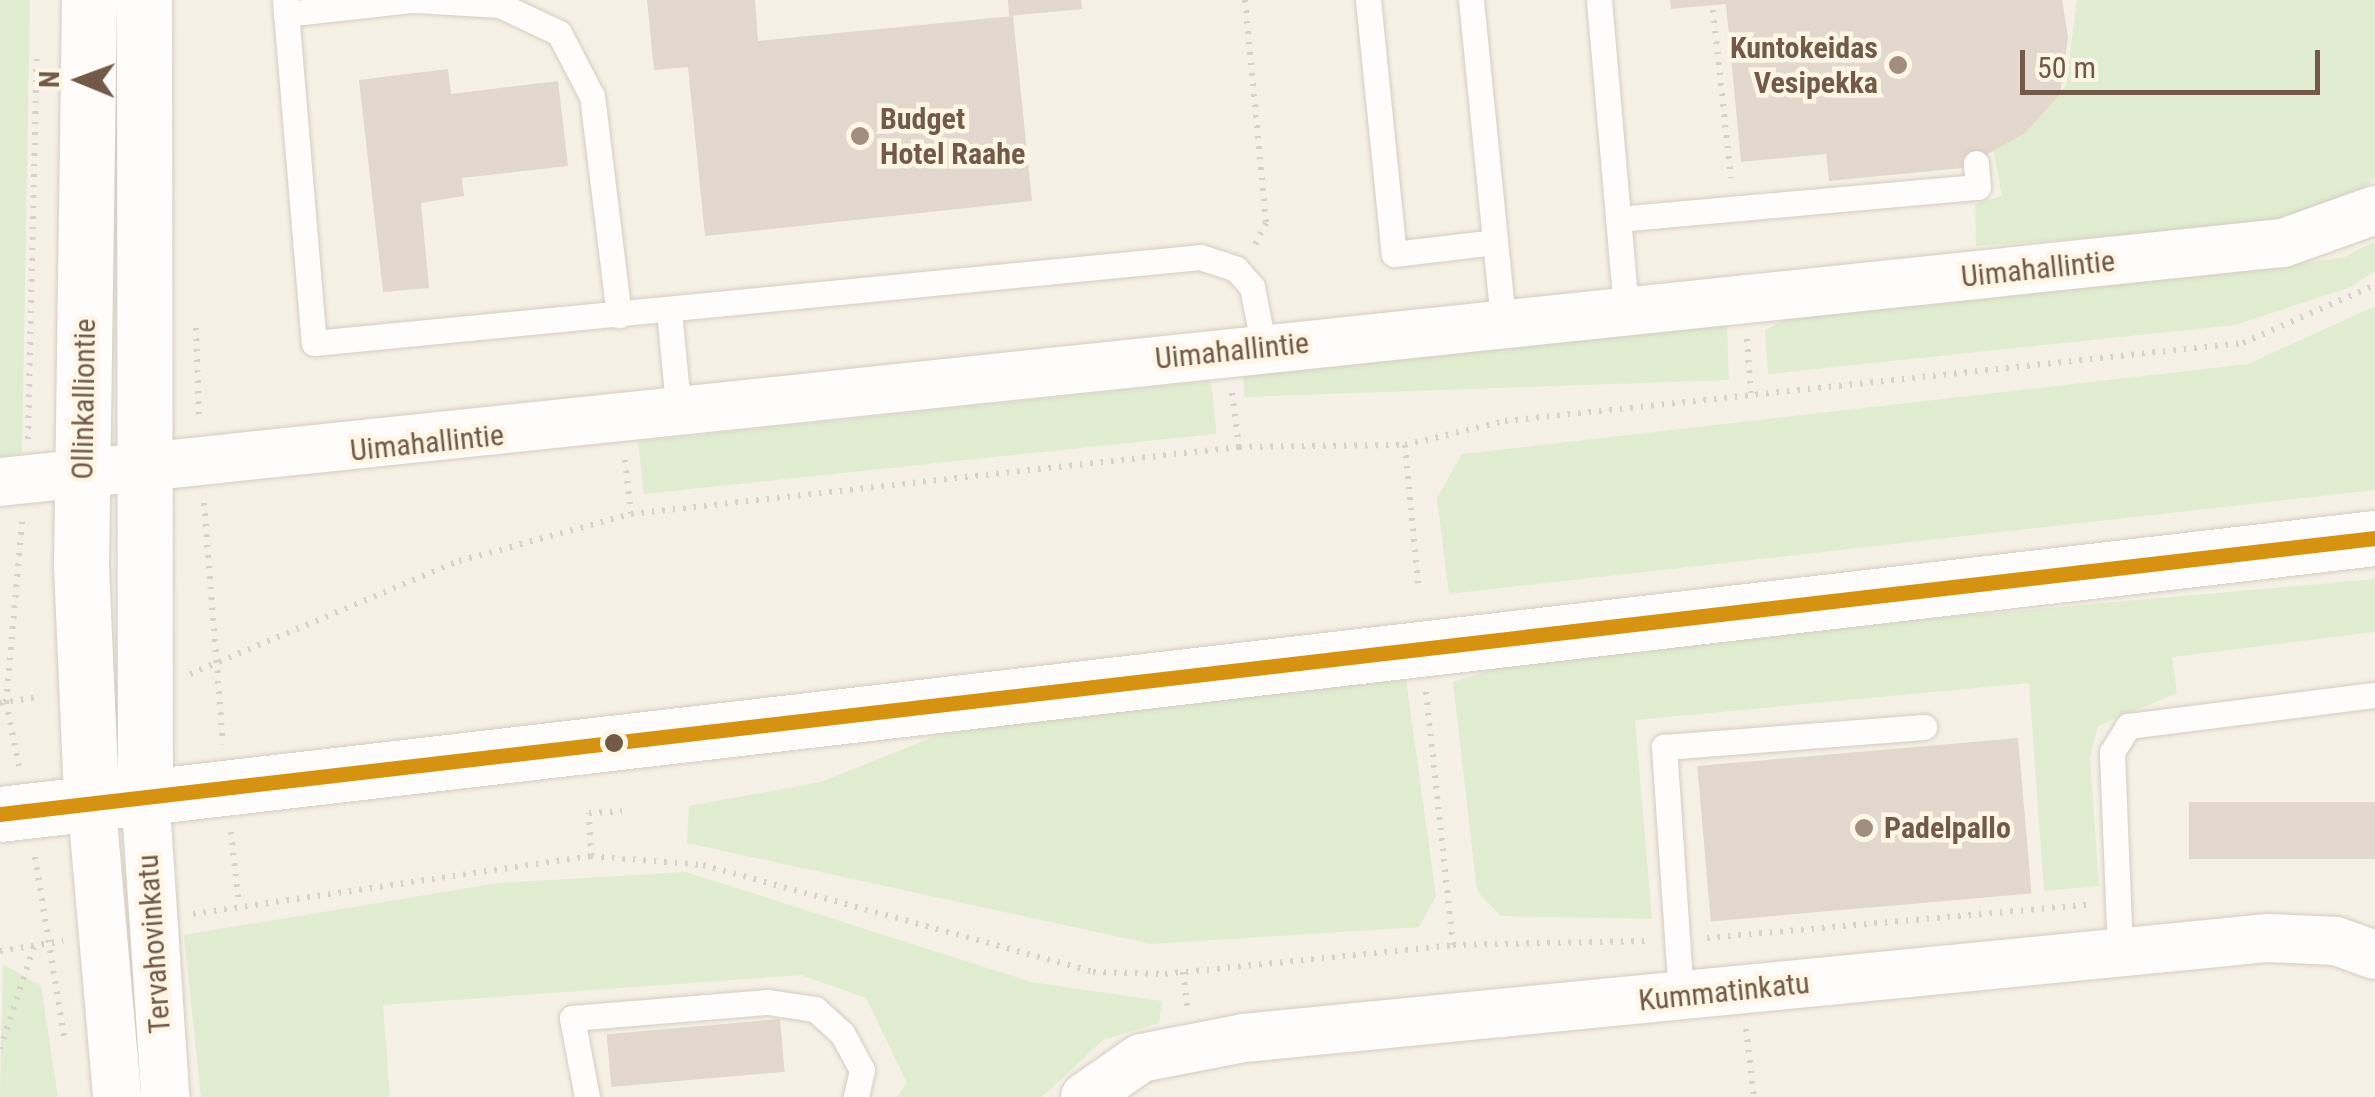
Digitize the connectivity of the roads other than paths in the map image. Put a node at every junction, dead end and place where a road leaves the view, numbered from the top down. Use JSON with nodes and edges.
{"nodes":[{"id":1,"x":89,"y":0,"type":"edge"},
{"id":2,"x":144,"y":0,"type":"edge"},
{"id":3,"x":414,"y":0,"type":"edge"},
{"id":4,"x":1368,"y":0,"type":"edge"},
{"id":5,"x":1471,"y":0,"type":"edge"},
{"id":6,"x":1599,"y":0,"type":"edge"},
{"id":7,"x":286,"y":7,"type":"edge"},
{"id":8,"x":1976,"y":163,"type":"dead end"},
{"id":9,"x":2375,"y":210,"type":"edge"},
{"id":10,"x":1618,"y":220,"type":"junction"},
{"id":11,"x":1494,"y":242,"type":"junction"},
{"id":12,"x":669,"y":311,"type":"junction"},
{"id":13,"x":1626,"y":311,"type":"junction"},
{"id":14,"x":620,"y":315,"type":"junction"},
{"id":15,"x":1502,"y":323,"type":"junction"},
{"id":16,"x":1246,"y":349,"type":"junction"},
{"id":17,"x":680,"y":415,"type":"junction"},
{"id":18,"x":143,"y":466,"type":"junction"},
{"id":19,"x":83,"y":471,"type":"junction"},
{"id":20,"x":13,"y":480,"type":"edge"},
{"id":21,"x":2375,"y":538,"type":"edge"},
{"id":22,"x":2375,"y":695,"type":"edge"},
{"id":23,"x":1924,"y":727,"type":"dead end"},
{"id":24,"x":145,"y":792,"type":"junction"},
{"id":25,"x":91,"y":798,"type":"junction"},
{"id":26,"x":14,"y":811,"type":"edge"},
{"id":27,"x":2120,"y":952,"type":"junction"},
{"id":28,"x":2375,"y":955,"type":"edge"},
{"id":29,"x":1682,"y":996,"type":"junction"},
{"id":30,"x":116,"y":1097,"type":"edge"},
{"id":31,"x":165,"y":1097,"type":"edge"},
{"id":32,"x":587,"y":1097,"type":"edge"},
{"id":33,"x":856,"y":1097,"type":"edge"},
{"id":34,"x":1084,"y":1097,"type":"edge"}],
"edges":[{"from":1,"to":19,"type":"main road","name":"Ollinkalliontie"},
{"from":2,"to":18,"type":"main road","name":"Ollinkalliontie"},
{"from":3,"to":7,"type":"lane"},
{"from":3,"to":14,"type":"lane"},
{"from":4,"to":11,"type":"lane"},
{"from":5,"to":11,"type":"lane"},
{"from":6,"to":10,"type":"lane"},
{"from":7,"to":14,"type":"lane"},
{"from":8,"to":10,"type":"lane"},
{"from":9,"to":13,"type":"street","name":"Uimahallintie"},
{"from":10,"to":13,"type":"lane"},
{"from":11,"to":15,"type":"lane"},
{"from":12,"to":14,"type":"lane"},
{"from":12,"to":16,"type":"lane"},
{"from":12,"to":17,"type":"lane"},
{"from":13,"to":15,"type":"street","name":"Uimahallintie"},
{"from":15,"to":16,"type":"street","name":"Uimahallintie"},
{"from":16,"to":17,"type":"street","name":"Uimahallintie"},
{"from":17,"to":18,"type":"street","name":"Uimahallintie"},
{"from":18,"to":19,"type":"street","name":"Uimahallintie"},
{"from":18,"to":24,"type":"main road","name":"Ollinkalliontie"},
{"from":19,"to":20,"type":"street","name":"Uimahallintie"},
{"from":19,"to":25,"type":"main road","name":"Ollinkalliontie"},
{"from":21,"to":24,"type":"main road"},
{"from":22,"to":27,"type":"lane"},
{"from":23,"to":29,"type":"lane"},
{"from":24,"to":25,"type":"main road"},
{"from":24,"to":31,"type":"street","name":"Tervahovinkatu"},
{"from":25,"to":26,"type":"main road"},
{"from":25,"to":30,"type":"street","name":"Tervahovinkatu"},
{"from":27,"to":28,"type":"street","name":"Kummatinkatu"},
{"from":27,"to":29,"type":"street","name":"Kummatinkatu"},
{"from":29,"to":34,"type":"street","name":"Kummatinkatu"},
{"from":32,"to":33,"type":"lane"}]}
